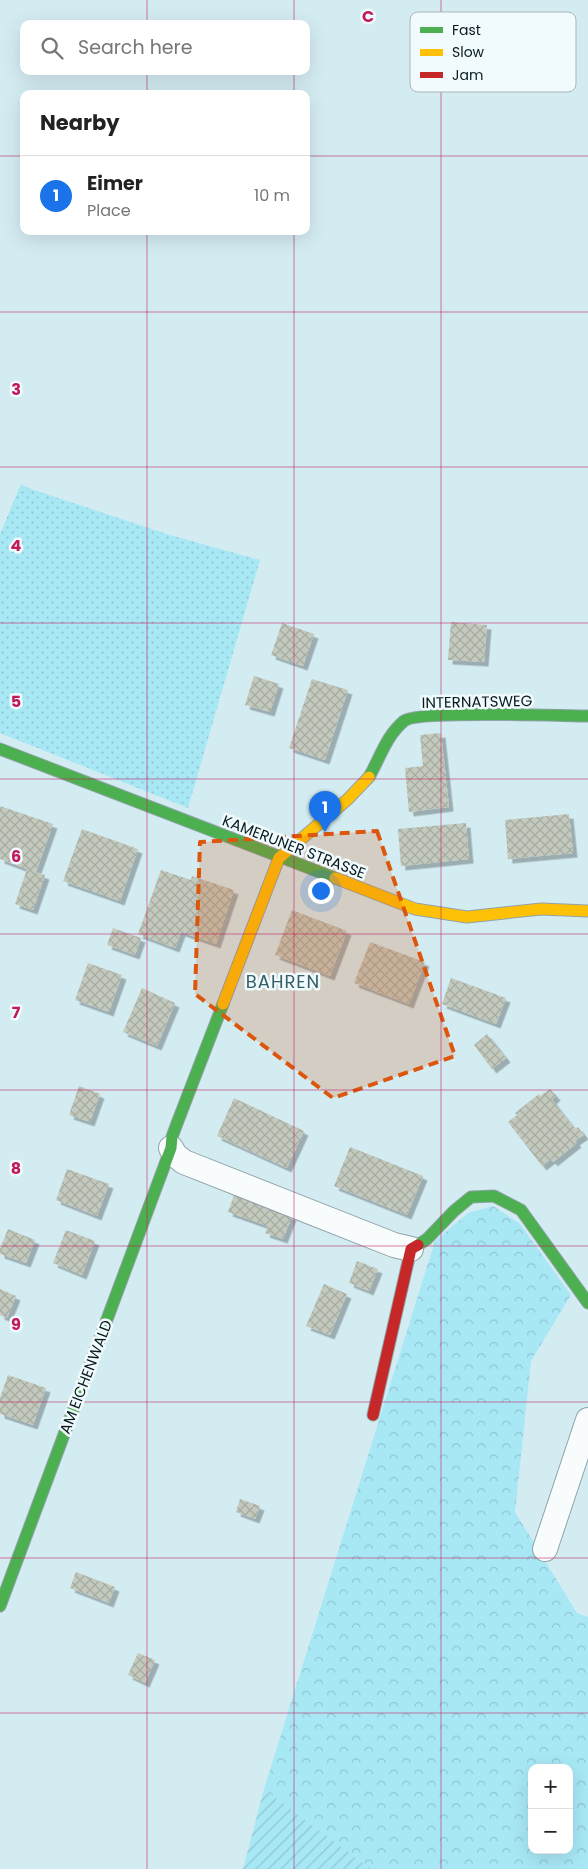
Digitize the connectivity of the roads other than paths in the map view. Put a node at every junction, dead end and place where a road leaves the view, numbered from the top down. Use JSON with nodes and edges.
{"nodes":[{"id":1,"x":588,"y":716,"type":"edge"},
{"id":2,"x":0,"y":749,"type":"edge"},
{"id":3,"x":279,"y":858,"type":"junction"},
{"id":4,"x":588,"y":911,"type":"edge"},
{"id":5,"x":171,"y":1148,"type":"junction"},
{"id":6,"x":411,"y":1249,"type":"junction"},
{"id":7,"x":588,"y":1303,"type":"edge"},
{"id":8,"x":373,"y":1415,"type":"dead end"},
{"id":9,"x":588,"y":1420,"type":"edge"},
{"id":10,"x":544,"y":1549,"type":"dead end"},
{"id":11,"x":0,"y":1606,"type":"edge"}],
"edges":[{"from":1,"to":3,"type":"street","name":"INTERNATSWEG"},
{"from":2,"to":3,"type":"street","name":"KAMERUNER STRASSE"},
{"from":3,"to":4,"type":"street","name":"KAMERUNER STRASSE"},
{"from":3,"to":5,"type":"street","name":"AM EICHENWALD"},
{"from":5,"to":6,"type":"street"},
{"from":5,"to":11,"type":"street","name":"AM EICHENWALD"},
{"from":6,"to":7,"type":"street"},
{"from":6,"to":8,"type":"street"},
{"from":9,"to":10,"type":"street"}]}
